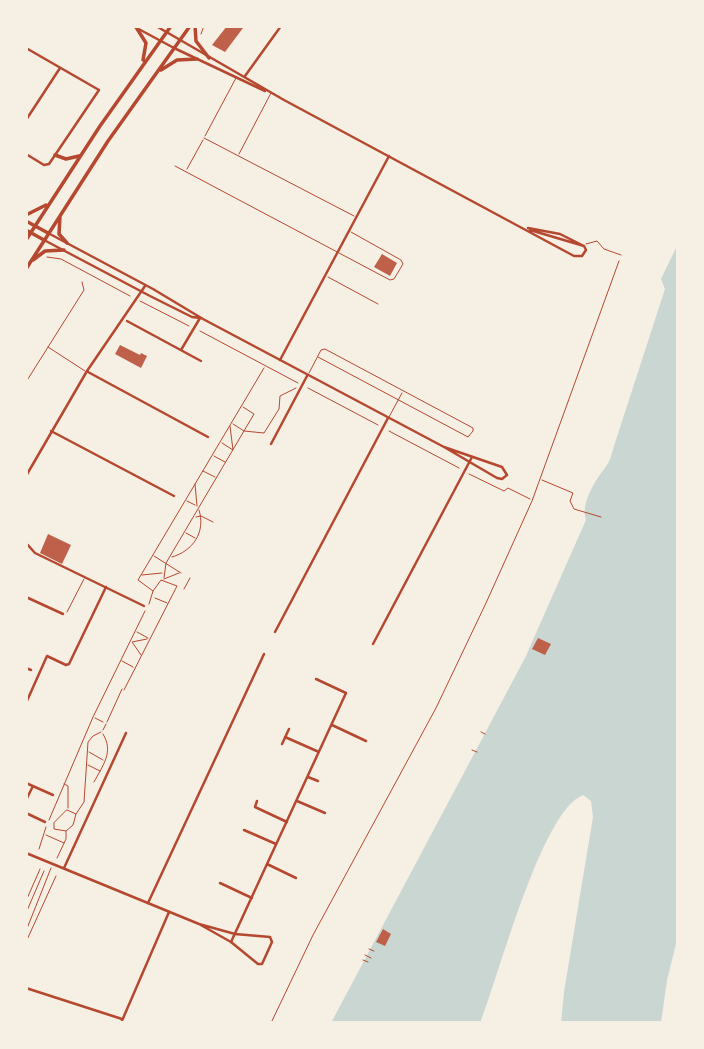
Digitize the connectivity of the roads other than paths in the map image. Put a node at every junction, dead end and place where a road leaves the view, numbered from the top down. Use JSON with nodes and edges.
{"nodes":[{"id":1,"x":156,"y":26,"type":"edge"},
{"id":2,"x":171,"y":26,"type":"edge"},
{"id":3,"x":190,"y":26,"type":"edge"},
{"id":4,"x":195,"y":26,"type":"edge"},
{"id":5,"x":281,"y":26,"type":"edge"},
{"id":6,"x":134,"y":27,"type":"edge"},
{"id":7,"x":166,"y":32,"type":"junction"},
{"id":8,"x":179,"y":40,"type":"junction"},
{"id":9,"x":160,"y":41,"type":"junction"},
{"id":10,"x":26,"y":48,"type":"edge"},
{"id":11,"x":174,"y":48,"type":"junction"},
{"id":12,"x":209,"y":58,"type":"junction"},
{"id":13,"x":197,"y":59,"type":"junction"},
{"id":14,"x":60,"y":68,"type":"junction"},
{"id":15,"x":141,"y":68,"type":"junction"},
{"id":16,"x":154,"y":76,"type":"junction"},
{"id":17,"x":245,"y":76,"type":"junction"},
{"id":18,"x":236,"y":78,"type":"junction"},
{"id":19,"x":271,"y":93,"type":"junction"},
{"id":20,"x":26,"y":120,"type":"edge"},
{"id":21,"x":204,"y":138,"type":"junction"},
{"id":22,"x":26,"y":154,"type":"edge"},
{"id":23,"x":55,"y":155,"type":"junction"},
{"id":24,"x":80,"y":155,"type":"junction"},
{"id":25,"x":238,"y":156,"type":"junction"},
{"id":26,"x":388,"y":156,"type":"junction"},
{"id":27,"x":176,"y":166,"type":"dead end"},
{"id":28,"x":186,"y":172,"type":"junction"},
{"id":29,"x":50,"y":202,"type":"junction"},
{"id":30,"x":60,"y":214,"type":"junction"},
{"id":31,"x":26,"y":215,"type":"edge"},
{"id":32,"x":356,"y":217,"type":"junction"},
{"id":33,"x":26,"y":221,"type":"edge"},
{"id":34,"x":35,"y":226,"type":"junction"},
{"id":35,"x":526,"y":229,"type":"junction"},
{"id":36,"x":348,"y":231,"type":"junction"},
{"id":37,"x":28,"y":232,"type":"edge"},
{"id":38,"x":48,"y":233,"type":"junction"},
{"id":39,"x":26,"y":240,"type":"edge"},
{"id":40,"x":44,"y":240,"type":"junction"},
{"id":41,"x":67,"y":243,"type":"junction"},
{"id":42,"x":584,"y":246,"type":"junction"},
{"id":43,"x":64,"y":250,"type":"junction"},
{"id":44,"x":337,"y":251,"type":"junction"},
{"id":45,"x":621,"y":255,"type":"road end"},
{"id":46,"x":27,"y":268,"type":"edge"},
{"id":47,"x":325,"y":275,"type":"junction"},
{"id":48,"x":82,"y":282,"type":"dead end"},
{"id":49,"x":145,"y":285,"type":"junction"},
{"id":50,"x":140,"y":291,"type":"junction"},
{"id":51,"x":378,"y":304,"type":"dead end"},
{"id":52,"x":200,"y":318,"type":"junction"},
{"id":53,"x":127,"y":321,"type":"dead end"},
{"id":54,"x":48,"y":347,"type":"junction"},
{"id":55,"x":181,"y":350,"type":"junction"},
{"id":56,"x":318,"y":357,"type":"junction"},
{"id":57,"x":201,"y":360,"type":"dead end"},
{"id":58,"x":280,"y":360,"type":"junction"},
{"id":59,"x":87,"y":371,"type":"junction"},
{"id":60,"x":307,"y":375,"type":"junction"},
{"id":61,"x":26,"y":382,"type":"edge"},
{"id":62,"x":403,"y":391,"type":"junction"},
{"id":63,"x":398,"y":400,"type":"junction"},
{"id":64,"x":388,"y":418,"type":"junction"},
{"id":65,"x":51,"y":431,"type":"junction"},
{"id":66,"x":208,"y":438,"type":"dead end"},
{"id":67,"x":271,"y":444,"type":"dead end"},
{"id":68,"x":444,"y":447,"type":"junction"},
{"id":69,"x":472,"y":457,"type":"junction"},
{"id":70,"x":469,"y":463,"type":"junction"},
{"id":71,"x":26,"y":476,"type":"edge"},
{"id":72,"x":174,"y":496,"type":"dead end"},
{"id":73,"x":26,"y":543,"type":"edge"},
{"id":74,"x":85,"y":577,"type":"junction"},
{"id":75,"x":106,"y":587,"type":"junction"},
{"id":76,"x":26,"y":597,"type":"edge"},
{"id":77,"x":144,"y":606,"type":"dead end"},
{"id":78,"x":65,"y":613,"type":"joint"},
{"id":79,"x":275,"y":632,"type":"dead end"},
{"id":80,"x":373,"y":644,"type":"dead end"},
{"id":81,"x":264,"y":654,"type":"dead end"},
{"id":82,"x":26,"y":668,"type":"edge"},
{"id":83,"x":31,"y":670,"type":"dead end"},
{"id":84,"x":316,"y":679,"type":"dead end"},
{"id":85,"x":26,"y":703,"type":"edge"},
{"id":86,"x":332,"y":725,"type":"junction"},
{"id":87,"x":289,"y":729,"type":"dead end"},
{"id":88,"x":126,"y":733,"type":"dead end"},
{"id":89,"x":285,"y":737,"type":"junction"},
{"id":90,"x":366,"y":741,"type":"dead end"},
{"id":91,"x":282,"y":744,"type":"dead end"},
{"id":92,"x":319,"y":752,"type":"junction"},
{"id":93,"x":308,"y":776,"type":"junction"},
{"id":94,"x":318,"y":781,"type":"dead end"},
{"id":95,"x":26,"y":783,"type":"edge"},
{"id":96,"x":33,"y":786,"type":"junction"},
{"id":97,"x":53,"y":795,"type":"dead end"},
{"id":98,"x":26,"y":800,"type":"edge"},
{"id":99,"x":257,"y":801,"type":"dead end"},
{"id":100,"x":297,"y":801,"type":"junction"},
{"id":101,"x":26,"y":813,"type":"edge"},
{"id":102,"x":324,"y":813,"type":"dead end"},
{"id":103,"x":45,"y":822,"type":"dead end"},
{"id":104,"x":287,"y":822,"type":"junction"},
{"id":105,"x":244,"y":830,"type":"dead end"},
{"id":106,"x":276,"y":844,"type":"junction"},
{"id":107,"x":26,"y":853,"type":"edge"},
{"id":108,"x":267,"y":864,"type":"junction"},
{"id":109,"x":64,"y":868,"type":"junction"},
{"id":110,"x":296,"y":878,"type":"dead end"},
{"id":111,"x":220,"y":883,"type":"dead end"},
{"id":112,"x":252,"y":898,"type":"junction"},
{"id":113,"x":148,"y":903,"type":"junction"},
{"id":114,"x":169,"y":912,"type":"junction"},
{"id":115,"x":199,"y":924,"type":"junction"},
{"id":116,"x":235,"y":933,"type":"junction"},
{"id":117,"x":231,"y":942,"type":"junction"},
{"id":118,"x":26,"y":988,"type":"edge"},
{"id":119,"x":122,"y":1021,"type":"edge"}],
"edges":[{"from":1,"to":7,"type":"street"},
{"from":2,"to":7,"type":"main road"},
{"from":3,"to":8,"type":"main road"},
{"from":4,"to":12,"type":"main road"},
{"from":5,"to":17,"type":"street"},
{"from":6,"to":9,"type":"street"},
{"from":6,"to":15,"type":"main road"},
{"from":7,"to":8,"type":"street"},
{"from":7,"to":9,"type":"main road"},
{"from":8,"to":11,"type":"main road"},
{"from":8,"to":12,"type":"street"},
{"from":9,"to":11,"type":"street"},
{"from":9,"to":15,"type":"main road"},
{"from":10,"to":14,"type":"street"},
{"from":11,"to":13,"type":"street"},
{"from":11,"to":16,"type":"main road"},
{"from":12,"to":17,"type":"street"},
{"from":13,"to":16,"type":"main road"},
{"from":13,"to":18,"type":"street"},
{"from":14,"to":20,"type":"street"},
{"from":14,"to":23,"type":"street"},
{"from":15,"to":24,"type":"main road"},
{"from":16,"to":30,"type":"main road"},
{"from":17,"to":19,"type":"street"},
{"from":18,"to":19,"type":"street"},
{"from":18,"to":21,"type":"lane"},
{"from":19,"to":25,"type":"lane"},
{"from":19,"to":26,"type":"street"},
{"from":21,"to":25,"type":"lane"},
{"from":21,"to":28,"type":"lane"},
{"from":22,"to":23,"type":"street"},
{"from":23,"to":24,"type":"main road"},
{"from":24,"to":29,"type":"main road"},
{"from":25,"to":32,"type":"lane"},
{"from":26,"to":32,"type":"street"},
{"from":26,"to":35,"type":"street"},
{"from":27,"to":28,"type":"lane"},
{"from":28,"to":44,"type":"lane"},
{"from":29,"to":31,"type":"main road"},
{"from":29,"to":34,"type":"main road"},
{"from":30,"to":38,"type":"main road"},
{"from":30,"to":41,"type":"main road"},
{"from":32,"to":36,"type":"street"},
{"from":33,"to":34,"type":"main road"},
{"from":34,"to":37,"type":"main road"},
{"from":34,"to":38,"type":"main road"},
{"from":35,"to":42,"type":"street"},
{"from":35,"to":42,"type":"street"},
{"from":36,"to":44,"type":"street"},
{"from":36,"to":44,"type":"lane"},
{"from":37,"to":39,"type":"main road"},
{"from":37,"to":40,"type":"main road"},
{"from":38,"to":40,"type":"main road"},
{"from":38,"to":41,"type":"street"},
{"from":40,"to":43,"type":"street"},
{"from":40,"to":46,"type":"main road"},
{"from":41,"to":49,"type":"street"},
{"from":42,"to":45,"type":"lane"},
{"from":43,"to":46,"type":"main road"},
{"from":43,"to":50,"type":"street"},
{"from":44,"to":47,"type":"street"},
{"from":47,"to":51,"type":"lane"},
{"from":47,"to":58,"type":"street"},
{"from":48,"to":54,"type":"lane"},
{"from":49,"to":50,"type":"street"},
{"from":49,"to":52,"type":"street"},
{"from":50,"to":52,"type":"street"},
{"from":50,"to":59,"type":"street"},
{"from":52,"to":55,"type":"street"},
{"from":52,"to":58,"type":"street"},
{"from":53,"to":55,"type":"street"},
{"from":54,"to":59,"type":"lane"},
{"from":54,"to":61,"type":"lane"},
{"from":55,"to":57,"type":"street"},
{"from":56,"to":60,"type":"lane"},
{"from":56,"to":62,"type":"lane"},
{"from":56,"to":63,"type":"lane"},
{"from":58,"to":60,"type":"street"},
{"from":59,"to":65,"type":"street"},
{"from":59,"to":66,"type":"street"},
{"from":60,"to":64,"type":"street"},
{"from":60,"to":67,"type":"street"},
{"from":62,"to":63,"type":"lane"},
{"from":62,"to":63,"type":"lane"},
{"from":63,"to":64,"type":"lane"},
{"from":64,"to":68,"type":"street"},
{"from":64,"to":79,"type":"street"},
{"from":65,"to":71,"type":"street"},
{"from":65,"to":72,"type":"street"},
{"from":68,"to":69,"type":"street"},
{"from":68,"to":70,"type":"street"},
{"from":69,"to":70,"type":"street"},
{"from":69,"to":70,"type":"street"},
{"from":70,"to":80,"type":"street"},
{"from":73,"to":74,"type":"street"},
{"from":74,"to":75,"type":"street"},
{"from":74,"to":78,"type":"lane"},
{"from":75,"to":77,"type":"street"},
{"from":75,"to":85,"type":"street"},
{"from":76,"to":78,"type":"street"},
{"from":81,"to":113,"type":"street"},
{"from":82,"to":83,"type":"street"},
{"from":84,"to":86,"type":"street"},
{"from":86,"to":90,"type":"street"},
{"from":86,"to":92,"type":"street"},
{"from":87,"to":89,"type":"street"},
{"from":88,"to":109,"type":"street"},
{"from":89,"to":91,"type":"street"},
{"from":89,"to":92,"type":"street"},
{"from":92,"to":93,"type":"street"},
{"from":93,"to":94,"type":"street"},
{"from":93,"to":100,"type":"street"},
{"from":95,"to":96,"type":"street"},
{"from":96,"to":97,"type":"street"},
{"from":96,"to":98,"type":"street"},
{"from":99,"to":104,"type":"street"},
{"from":100,"to":102,"type":"street"},
{"from":100,"to":104,"type":"street"},
{"from":101,"to":103,"type":"street"},
{"from":104,"to":106,"type":"street"},
{"from":105,"to":106,"type":"street"},
{"from":106,"to":108,"type":"street"},
{"from":107,"to":109,"type":"street"},
{"from":108,"to":110,"type":"street"},
{"from":108,"to":112,"type":"street"},
{"from":109,"to":113,"type":"street"},
{"from":111,"to":112,"type":"street"},
{"from":112,"to":116,"type":"street"},
{"from":113,"to":114,"type":"street"},
{"from":114,"to":115,"type":"street"},
{"from":114,"to":119,"type":"street"},
{"from":115,"to":116,"type":"street"},
{"from":115,"to":117,"type":"street"},
{"from":116,"to":117,"type":"street"},
{"from":116,"to":117,"type":"street"},
{"from":118,"to":119,"type":"street"}]}
